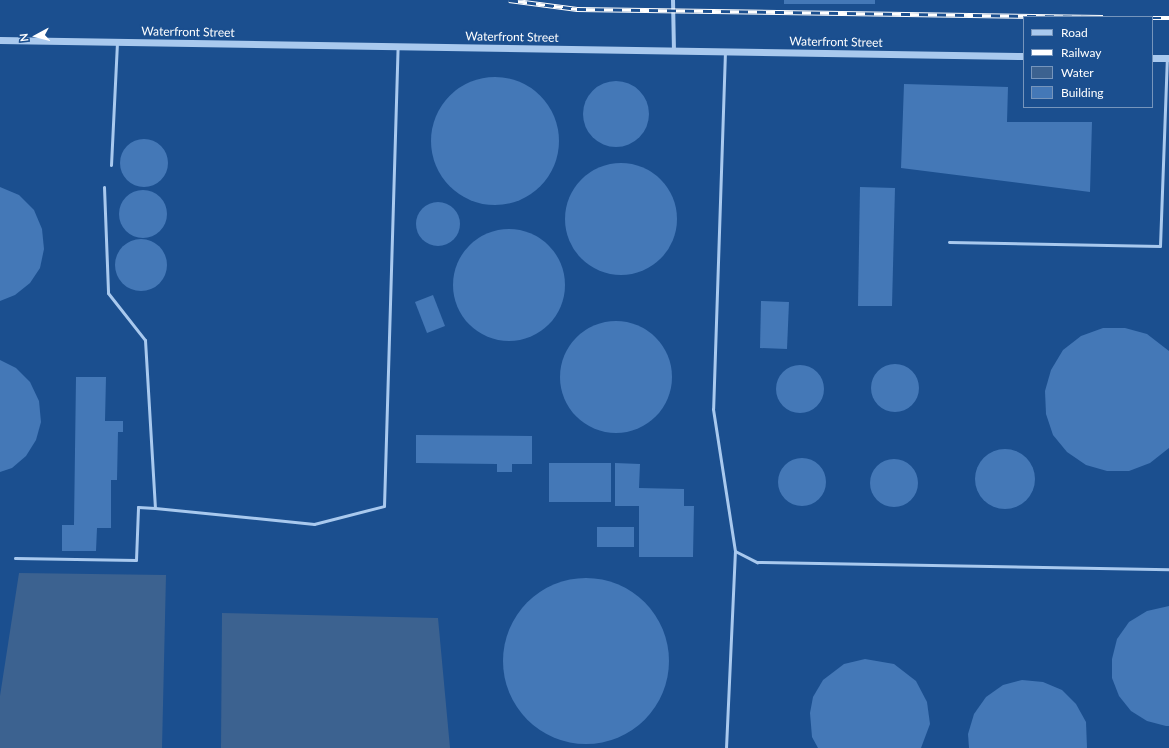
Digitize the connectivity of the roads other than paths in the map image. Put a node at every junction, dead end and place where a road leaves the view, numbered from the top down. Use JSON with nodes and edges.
{"nodes":[{"id":1,"x":673,"y":0,"type":"edge"},
{"id":2,"x":0,"y":40,"type":"edge"},
{"id":3,"x":117,"y":42,"type":"junction"},
{"id":4,"x":398,"y":46,"type":"junction"},
{"id":5,"x":674,"y":50,"type":"junction"},
{"id":6,"x":725,"y":51,"type":"junction"},
{"id":7,"x":1023,"y":56,"type":"edge"},
{"id":8,"x":1153,"y":58,"type":"edge"},
{"id":9,"x":1168,"y":58,"type":"edge"},
{"id":10,"x":111,"y":165,"type":"dead end"},
{"id":11,"x":104,"y":187,"type":"dead end"},
{"id":12,"x":949,"y":242,"type":"dead end"},
{"id":13,"x":155,"y":508,"type":"junction"},
{"id":14,"x":735,"y":551,"type":"junction"},
{"id":15,"x":15,"y":558,"type":"dead end"},
{"id":16,"x":1169,"y":569,"type":"edge"},
{"id":17,"x":726,"y":748,"type":"edge"}],
"edges":[{"from":1,"to":5,"type":"street"},
{"from":2,"to":3,"type":"street","name":"Waterfront Street"},
{"from":3,"to":4,"type":"street","name":"Waterfront Street"},
{"from":3,"to":10,"type":"lane"},
{"from":4,"to":5,"type":"street","name":"Waterfront Street"},
{"from":4,"to":13,"type":"lane"},
{"from":5,"to":6,"type":"street","name":"Waterfront Street"},
{"from":6,"to":7,"type":"street","name":"Waterfront Street"},
{"from":6,"to":14,"type":"lane"},
{"from":8,"to":9,"type":"street"},
{"from":9,"to":12,"type":"lane"},
{"from":11,"to":13,"type":"lane"},
{"from":13,"to":15,"type":"lane"},
{"from":14,"to":16,"type":"lane"},
{"from":14,"to":17,"type":"lane"}]}
